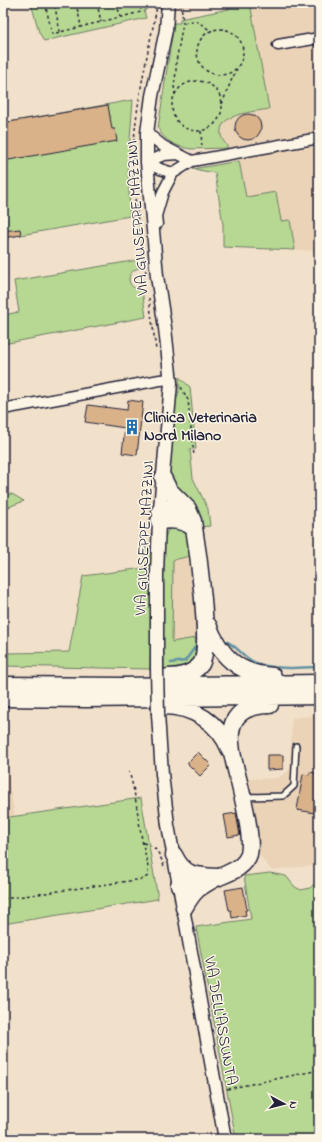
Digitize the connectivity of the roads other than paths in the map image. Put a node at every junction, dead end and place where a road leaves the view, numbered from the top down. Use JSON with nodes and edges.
{"nodes":[{"id":1,"x":168,"y":3,"type":"edge"},
{"id":2,"x":319,"y":38,"type":"edge"},
{"id":3,"x":278,"y":46,"type":"dead end"},
{"id":4,"x":147,"y":132,"type":"junction"},
{"id":5,"x":319,"y":138,"type":"edge"},
{"id":6,"x":180,"y":153,"type":"junction"},
{"id":7,"x":197,"y":160,"type":"junction"},
{"id":8,"x":147,"y":162,"type":"junction"},
{"id":9,"x":173,"y":173,"type":"junction"},
{"id":10,"x":157,"y":276,"type":"junction"},
{"id":11,"x":171,"y":379,"type":"junction"},
{"id":12,"x":3,"y":409,"type":"edge"},
{"id":13,"x":163,"y":478,"type":"junction"},
{"id":14,"x":188,"y":509,"type":"junction"},
{"id":15,"x":160,"y":516,"type":"junction"},
{"id":16,"x":194,"y":528,"type":"junction"},
{"id":17,"x":205,"y":616,"type":"junction"},
{"id":18,"x":319,"y":681,"type":"edge"},
{"id":19,"x":3,"y":685,"type":"edge"},
{"id":20,"x":122,"y":686,"type":"junction"},
{"id":21,"x":319,"y":697,"type":"edge"},
{"id":22,"x":3,"y":698,"type":"edge"},
{"id":23,"x":86,"y":699,"type":"junction"},
{"id":24,"x":296,"y":746,"type":"dead end"},
{"id":25,"x":233,"y":757,"type":"junction"},
{"id":26,"x":242,"y":797,"type":"junction"},
{"id":27,"x":174,"y":855,"type":"joint"},
{"id":28,"x":218,"y":877,"type":"junction"},
{"id":29,"x":183,"y":878,"type":"junction"},
{"id":30,"x":198,"y":889,"type":"junction"},
{"id":31,"x":184,"y":908,"type":"junction"},
{"id":32,"x":225,"y":1139,"type":"edge"}],
"edges":[{"from":1,"to":4,"type":"street","name":"VIA GIUSEPPE MAZZINI"},
{"from":2,"to":3,"type":"street"},
{"from":4,"to":6,"type":"street"},
{"from":4,"to":8,"type":"street","name":"VIA GIUSEPPE MAZZINI"},
{"from":5,"to":7,"type":"street"},
{"from":6,"to":7,"type":"street"},
{"from":6,"to":8,"type":"street"},
{"from":7,"to":9,"type":"street"},
{"from":8,"to":9,"type":"street"},
{"from":8,"to":10,"type":"street","name":"VIA GIUSEPPE MAZZINI"},
{"from":9,"to":10,"type":"street"},
{"from":10,"to":11,"type":"street","name":"VIA GIUSEPPE MAZZINI"},
{"from":11,"to":12,"type":"street"},
{"from":11,"to":13,"type":"street","name":"VIA GIUSEPPE MAZZINI"},
{"from":13,"to":14,"type":"highway"},
{"from":13,"to":15,"type":"street","name":"VIA GIUSEPPE MAZZINI"},
{"from":14,"to":15,"type":"highway"},
{"from":14,"to":16,"type":"highway"},
{"from":15,"to":16,"type":"highway"},
{"from":15,"to":27,"type":"street","name":"VIA GIUSEPPE MAZZINI","bridge":true},
{"from":16,"to":17,"type":"highway"},
{"from":17,"to":18,"type":"highway"},
{"from":17,"to":20,"type":"highway"},
{"from":18,"to":20,"type":"highway"},
{"from":19,"to":20,"type":"highway"},
{"from":21,"to":23,"type":"highway"},
{"from":21,"to":25,"type":"highway"},
{"from":22,"to":23,"type":"highway"},
{"from":23,"to":25,"type":"highway"},
{"from":24,"to":26,"type":"lane"},
{"from":25,"to":26,"type":"highway"},
{"from":26,"to":28,"type":"highway"},
{"from":27,"to":29,"type":"highway"},
{"from":28,"to":29,"type":"highway"},
{"from":28,"to":30,"type":"highway"},
{"from":29,"to":30,"type":"highway"},
{"from":29,"to":31,"type":"street"},
{"from":30,"to":31,"type":"highway"},
{"from":31,"to":32,"type":"street","name":"VIA DELL'ASSUNTA"}]}
